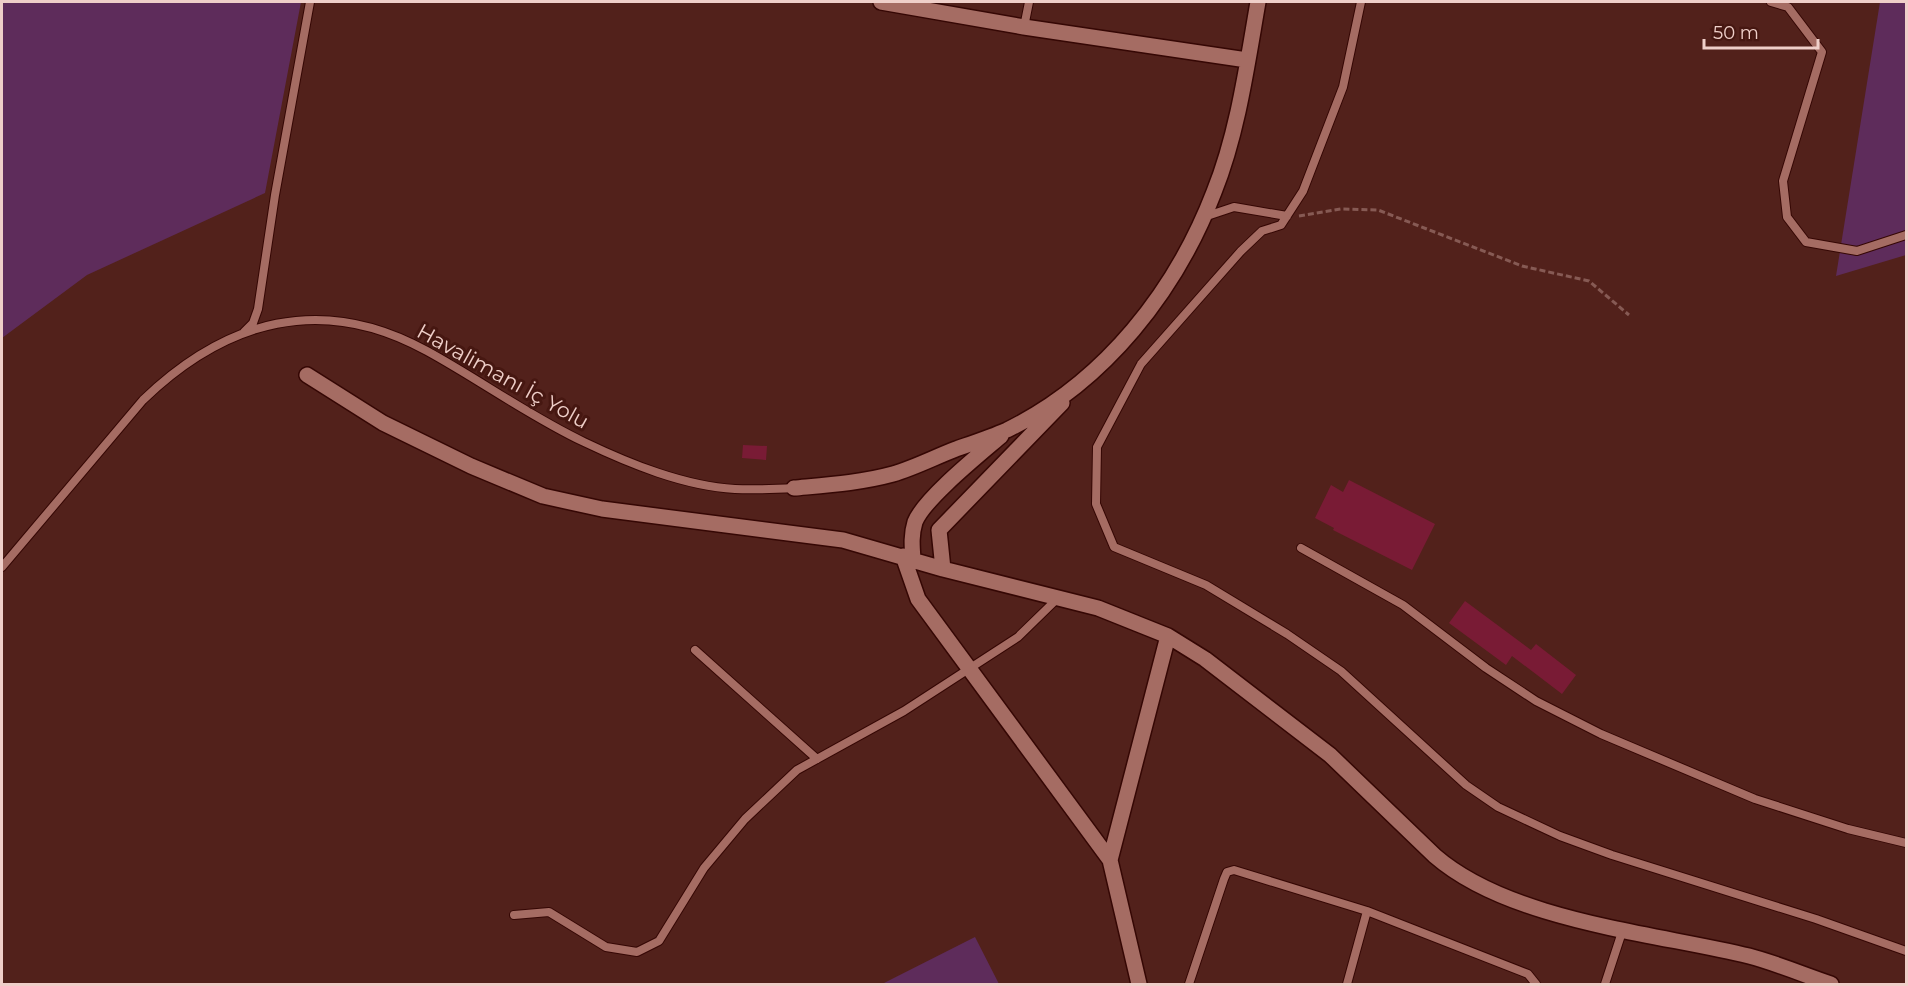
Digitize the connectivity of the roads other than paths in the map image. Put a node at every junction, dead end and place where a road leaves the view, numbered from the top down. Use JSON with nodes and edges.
{"nodes":[{"id":1,"x":310,"y":2,"type":"edge"},
{"id":2,"x":881,"y":2,"type":"edge"},
{"id":3,"x":1029,"y":2,"type":"edge"},
{"id":4,"x":1258,"y":2,"type":"edge"},
{"id":5,"x":1361,"y":2,"type":"edge"},
{"id":6,"x":1771,"y":2,"type":"edge"},
{"id":7,"x":1024,"y":27,"type":"junction"},
{"id":8,"x":1247,"y":60,"type":"junction"},
{"id":9,"x":1287,"y":216,"type":"junction"},
{"id":10,"x":1204,"y":217,"type":"junction"},
{"id":11,"x":1906,"y":235,"type":"edge"},
{"id":12,"x":243,"y":333,"type":"junction"},
{"id":13,"x":307,"y":375,"type":"dead end"},
{"id":14,"x":1082,"y":381,"type":"junction"},
{"id":15,"x":1007,"y":430,"type":"junction"},
{"id":16,"x":794,"y":488,"type":"joint"},
{"id":17,"x":1301,"y":548,"type":"dead end"},
{"id":18,"x":908,"y":558,"type":"junction"},
{"id":19,"x":2,"y":567,"type":"edge"},
{"id":20,"x":943,"y":569,"type":"junction"},
{"id":21,"x":1058,"y":598,"type":"junction"},
{"id":22,"x":1168,"y":636,"type":"junction"},
{"id":23,"x":695,"y":650,"type":"dead end"},
{"id":24,"x":970,"y":668,"type":"junction"},
{"id":25,"x":817,"y":759,"type":"junction"},
{"id":26,"x":1906,"y":843,"type":"edge"},
{"id":27,"x":1110,"y":860,"type":"junction"},
{"id":28,"x":1367,"y":911,"type":"junction"},
{"id":29,"x":514,"y":915,"type":"dead end"},
{"id":30,"x":1623,"y":929,"type":"junction"},
{"id":31,"x":1906,"y":951,"type":"edge"},
{"id":32,"x":1139,"y":984,"type":"edge"},
{"id":33,"x":1189,"y":984,"type":"edge"},
{"id":34,"x":1347,"y":984,"type":"edge"},
{"id":35,"x":1536,"y":984,"type":"edge"},
{"id":36,"x":1605,"y":984,"type":"edge"},
{"id":37,"x":1830,"y":984,"type":"edge"}],
"edges":[{"from":1,"to":12,"type":"lane"},
{"from":2,"to":7,"type":"street"},
{"from":3,"to":7,"type":"lane"},
{"from":4,"to":8,"type":"street"},
{"from":5,"to":9,"type":"lane"},
{"from":6,"to":11,"type":"lane"},
{"from":7,"to":8,"type":"street"},
{"from":8,"to":10,"type":"street"},
{"from":9,"to":10,"type":"lane"},
{"from":9,"to":31,"type":"lane"},
{"from":10,"to":14,"type":"street"},
{"from":12,"to":16,"type":"lane","name":"Havalimanı İç Yolu"},
{"from":12,"to":19,"type":"lane","name":"Havalimanı İç Yolu"},
{"from":13,"to":18,"type":"street"},
{"from":14,"to":15,"type":"street"},
{"from":14,"to":20,"type":"street"},
{"from":15,"to":16,"type":"street"},
{"from":15,"to":18,"type":"street"},
{"from":17,"to":26,"type":"lane"},
{"from":18,"to":20,"type":"street"},
{"from":18,"to":24,"type":"street"},
{"from":20,"to":21,"type":"street"},
{"from":21,"to":22,"type":"street"},
{"from":21,"to":24,"type":"lane"},
{"from":22,"to":27,"type":"street"},
{"from":22,"to":30,"type":"street"},
{"from":23,"to":25,"type":"lane"},
{"from":24,"to":25,"type":"lane"},
{"from":24,"to":27,"type":"street"},
{"from":25,"to":29,"type":"lane"},
{"from":27,"to":32,"type":"street"},
{"from":28,"to":33,"type":"lane"},
{"from":28,"to":34,"type":"lane"},
{"from":28,"to":35,"type":"lane"},
{"from":30,"to":36,"type":"lane"},
{"from":30,"to":37,"type":"street"}]}
